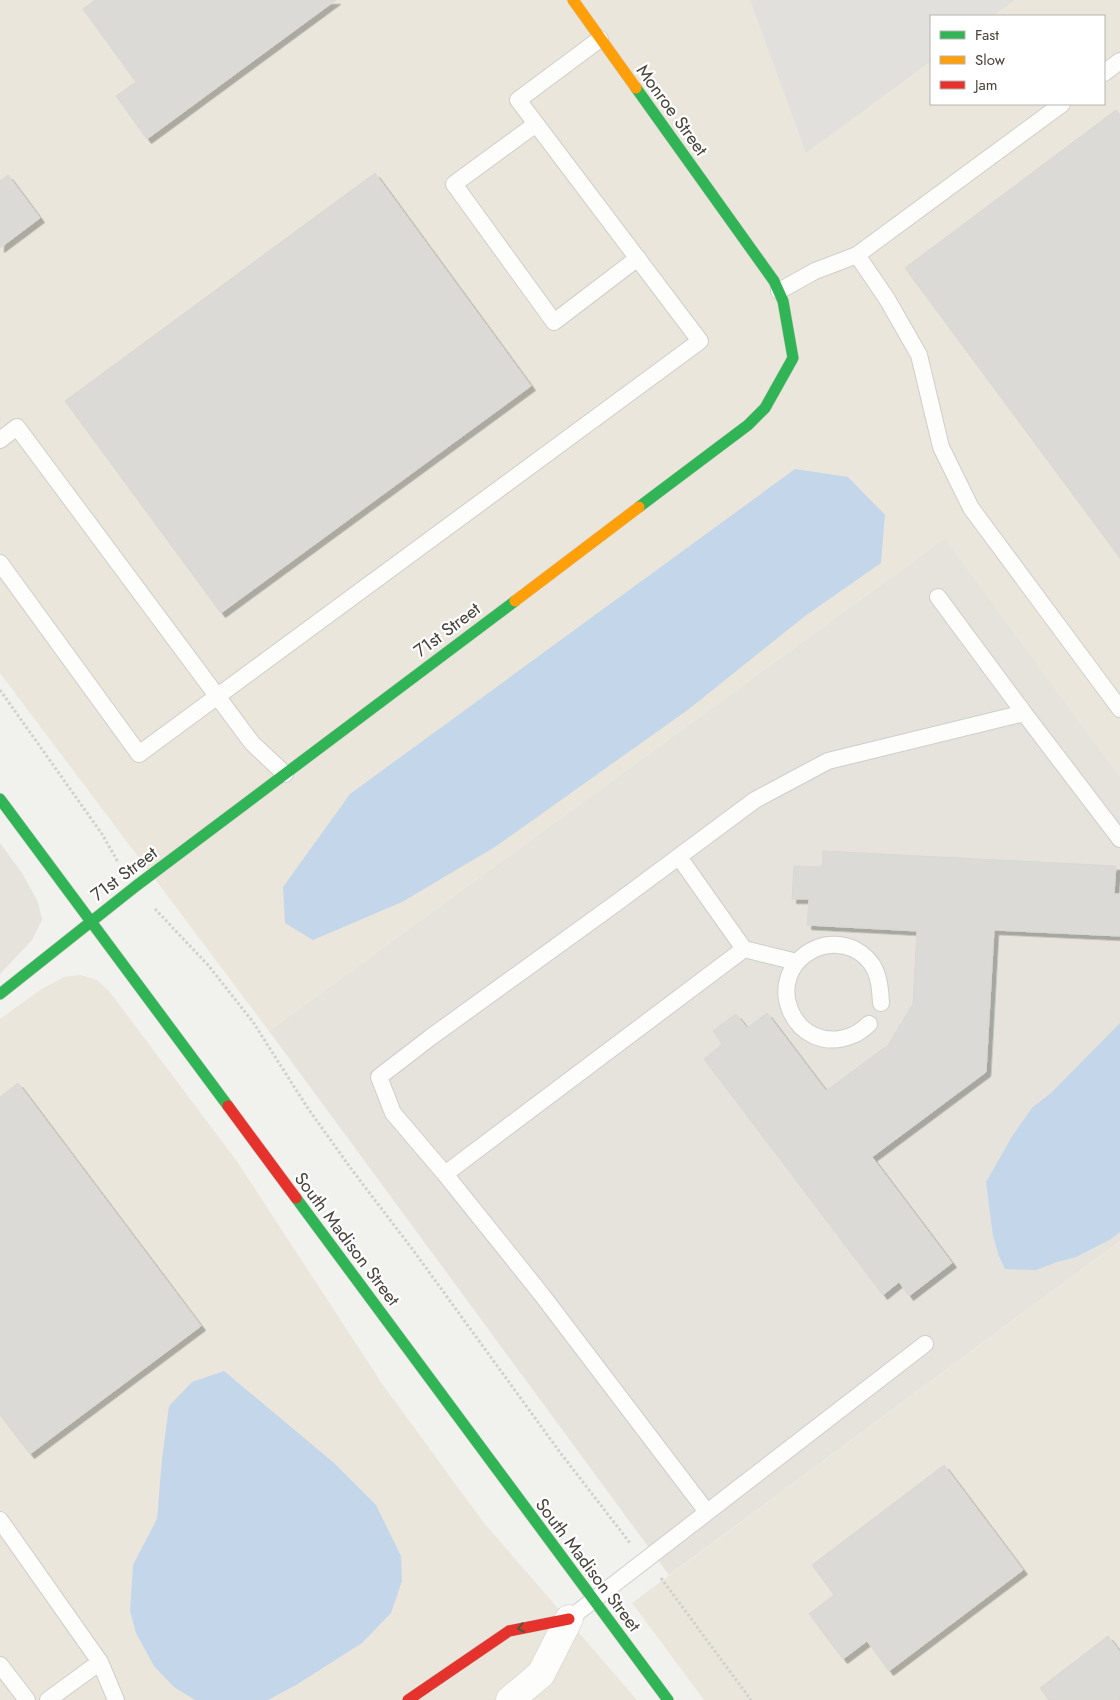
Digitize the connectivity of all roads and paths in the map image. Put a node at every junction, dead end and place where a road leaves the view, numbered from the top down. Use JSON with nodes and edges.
{"nodes":[{"id":1,"x":573,"y":0,"type":"edge"},
{"id":2,"x":600,"y":39,"type":"junction"},
{"id":3,"x":1120,"y":61,"type":"edge"},
{"id":4,"x":1105,"y":72,"type":"edge"},
{"id":5,"x":1061,"y":105,"type":"edge"},
{"id":6,"x":536,"y":124,"type":"junction"},
{"id":7,"x":744,"y":239,"type":"joint"},
{"id":8,"x":857,"y":255,"type":"junction"},
{"id":9,"x":638,"y":258,"type":"junction"},
{"id":10,"x":779,"y":291,"type":"junction"},
{"id":11,"x":0,"y":440,"type":"edge"},
{"id":12,"x":0,"y":563,"type":"edge"},
{"id":13,"x":938,"y":596,"type":"dead end"},
{"id":14,"x":0,"y":690,"type":"edge"},
{"id":15,"x":217,"y":696,"type":"junction"},
{"id":16,"x":1120,"y":709,"type":"edge"},
{"id":17,"x":1024,"y":713,"type":"junction"},
{"id":18,"x":285,"y":774,"type":"junction"},
{"id":19,"x":0,"y":799,"type":"edge"},
{"id":20,"x":1120,"y":839,"type":"edge"},
{"id":21,"x":678,"y":857,"type":"junction"},
{"id":22,"x":115,"y":859,"type":"dead end"},
{"id":23,"x":159,"y":915,"type":"dead end"},
{"id":24,"x":91,"y":921,"type":"junction"},
{"id":25,"x":744,"y":949,"type":"junction"},
{"id":26,"x":797,"y":962,"type":"junction"},
{"id":27,"x":0,"y":994,"type":"edge"},
{"id":28,"x":880,"y":1003,"type":"dead end"},
{"id":29,"x":869,"y":1024,"type":"dead end"},
{"id":30,"x":445,"y":1174,"type":"junction"},
{"id":31,"x":925,"y":1344,"type":"dead end"},
{"id":32,"x":707,"y":1512,"type":"junction"},
{"id":33,"x":0,"y":1520,"type":"edge"},
{"id":34,"x":645,"y":1559,"type":"junction"},
{"id":35,"x":593,"y":1600,"type":"junction"},
{"id":36,"x":569,"y":1619,"type":"junction"},
{"id":37,"x":100,"y":1662,"type":"junction"},
{"id":38,"x":0,"y":1665,"type":"edge"},
{"id":39,"x":27,"y":1700,"type":"edge"},
{"id":40,"x":48,"y":1700,"type":"edge"},
{"id":41,"x":116,"y":1700,"type":"edge"},
{"id":42,"x":408,"y":1700,"type":"edge"},
{"id":43,"x":510,"y":1700,"type":"edge"},
{"id":44,"x":668,"y":1700,"type":"edge"},
{"id":45,"x":751,"y":1700,"type":"edge"}],
"edges":[{"from":1,"to":2,"type":"street","name":"Monroe Street"},
{"from":2,"to":6,"type":"lane"},
{"from":2,"to":7,"type":"street","name":"Monroe Street"},
{"from":3,"to":4,"type":"lane"},
{"from":5,"to":8,"type":"lane"},
{"from":6,"to":9,"type":"lane"},
{"from":6,"to":9,"type":"lane"},
{"from":7,"to":10,"type":"street","name":"71st Street"},
{"from":8,"to":10,"type":"lane"},
{"from":8,"to":16,"type":"lane"},
{"from":9,"to":15,"type":"lane"},
{"from":10,"to":18,"type":"street","name":"71st Street"},
{"from":11,"to":15,"type":"lane"},
{"from":12,"to":15,"type":"lane"},
{"from":13,"to":17,"type":"lane"},
{"from":14,"to":22,"type":"path"},
{"from":15,"to":18,"type":"lane"},
{"from":17,"to":20,"type":"lane"},
{"from":17,"to":21,"type":"lane"},
{"from":18,"to":24,"type":"street","name":"71st Street"},
{"from":19,"to":24,"type":"street","name":"South Madison Street"},
{"from":21,"to":25,"type":"lane"},
{"from":21,"to":30,"type":"lane"},
{"from":23,"to":34,"type":"path"},
{"from":24,"to":27,"type":"street","name":"71st Street"},
{"from":24,"to":35,"type":"street","name":"South Madison Street"},
{"from":25,"to":26,"type":"lane"},
{"from":25,"to":30,"type":"lane"},
{"from":26,"to":28,"type":"lane"},
{"from":26,"to":29,"type":"lane"},
{"from":30,"to":32,"type":"lane"},
{"from":31,"to":32,"type":"lane"},
{"from":32,"to":34,"type":"lane"},
{"from":33,"to":37,"type":"lane"},
{"from":34,"to":35,"type":"lane"},
{"from":34,"to":45,"type":"path"},
{"from":35,"to":36,"type":"lane"},
{"from":35,"to":44,"type":"street","name":"South Madison Street"},
{"from":36,"to":42,"type":"street","one_way":true},
{"from":36,"to":43,"type":"street"},
{"from":37,"to":40,"type":"lane"},
{"from":37,"to":41,"type":"lane"},
{"from":38,"to":39,"type":"lane"}]}
